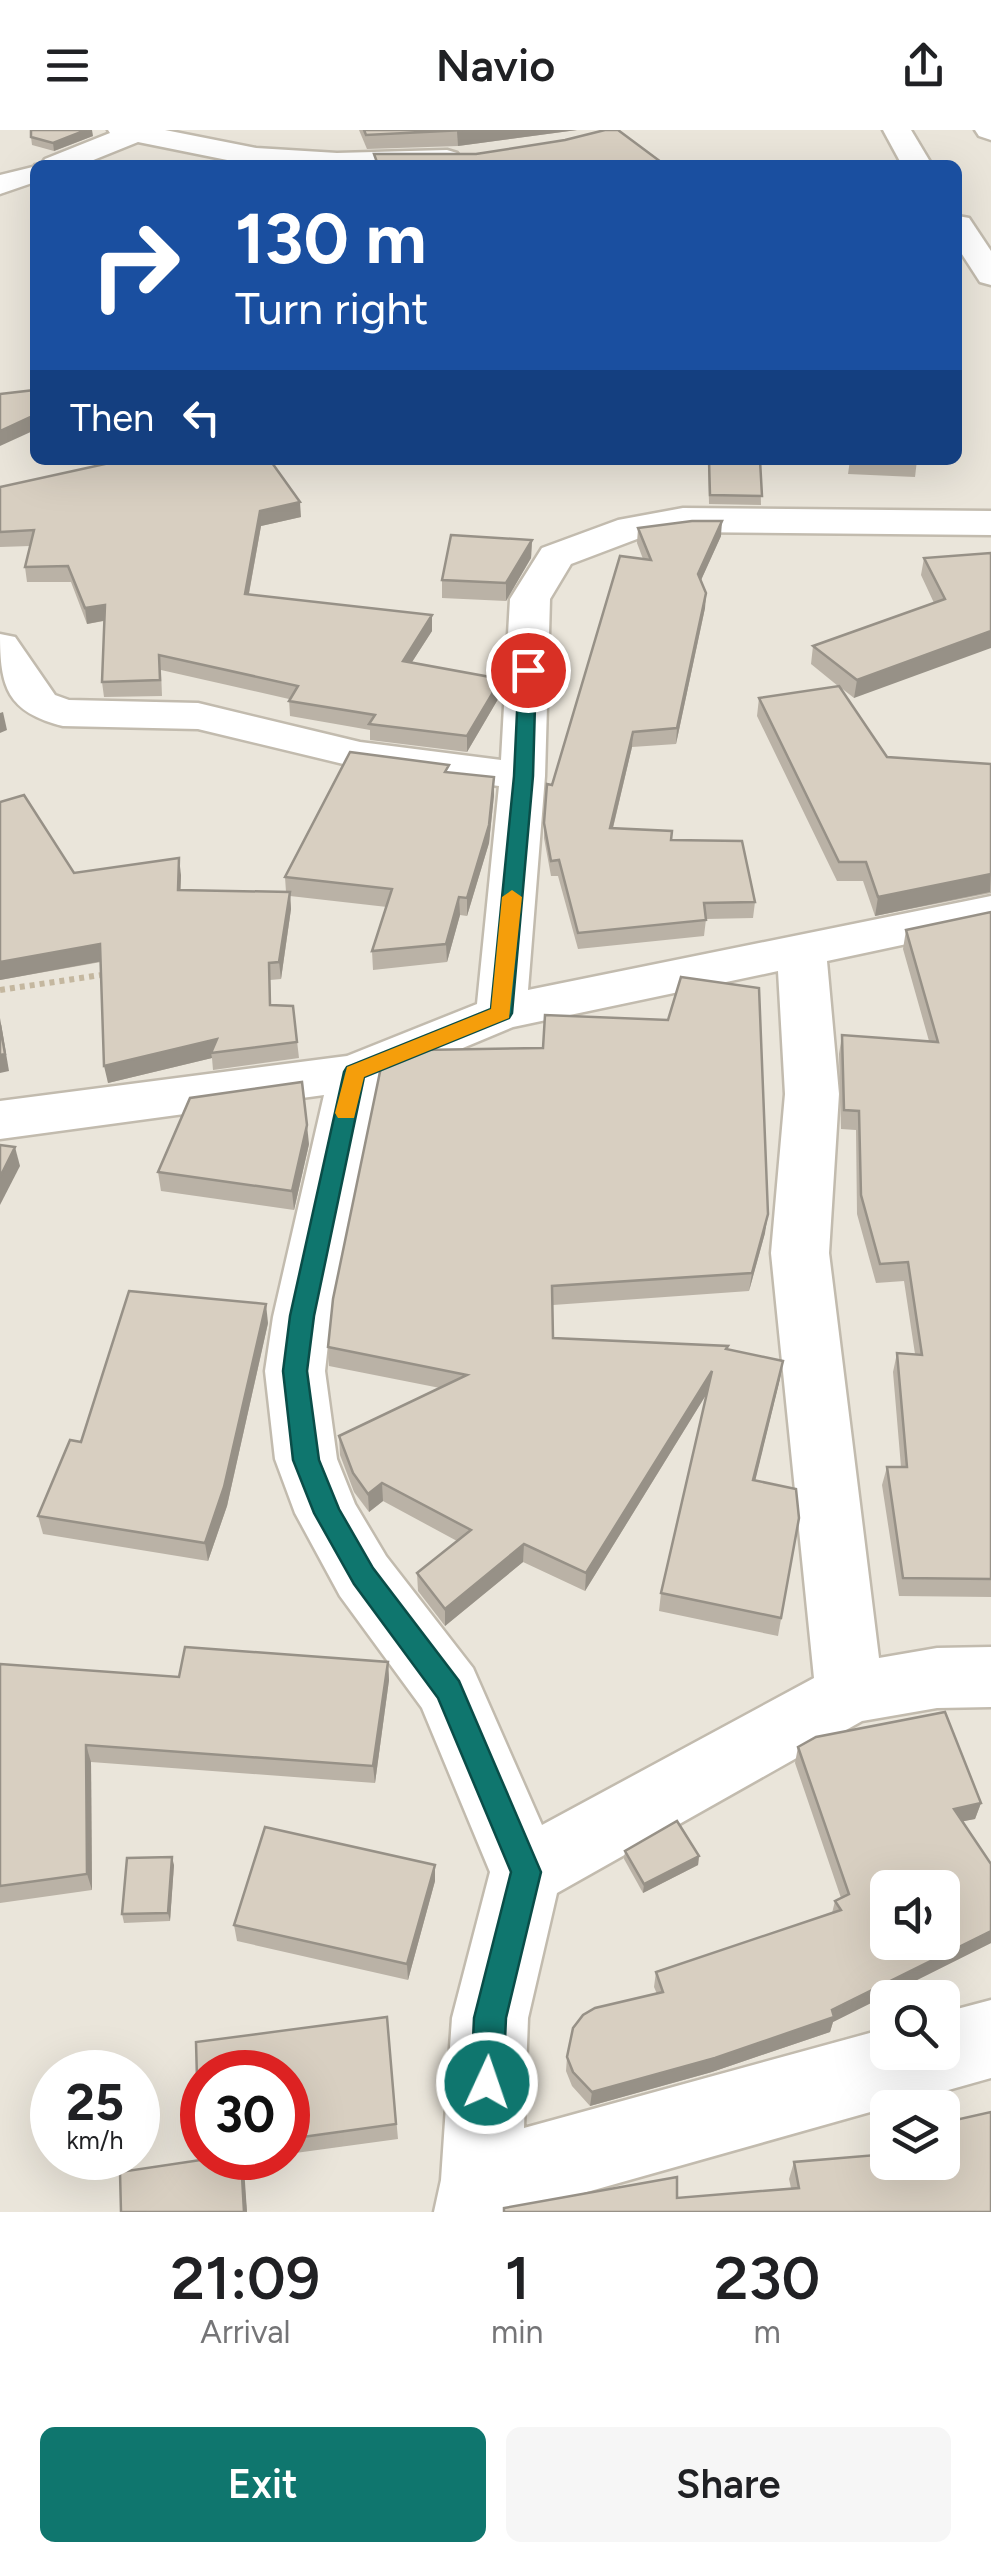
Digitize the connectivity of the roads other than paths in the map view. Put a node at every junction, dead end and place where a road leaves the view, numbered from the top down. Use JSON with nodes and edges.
{"nodes":[{"id":1,"x":897,"y":130,"type":"edge"},
{"id":2,"x":129,"y":131,"type":"edge"},
{"id":3,"x":472,"y":156,"type":"edge"},
{"id":4,"x":66,"y":160,"type":"edge"},
{"id":5,"x":308,"y":160,"type":"edge"},
{"id":6,"x":351,"y":160,"type":"edge"},
{"id":7,"x":914,"y":160,"type":"edge"},
{"id":8,"x":30,"y":174,"type":"edge"},
{"id":9,"x":0,"y":185,"type":"edge"},
{"id":10,"x":962,"y":231,"type":"edge"},
{"id":11,"x":991,"y":275,"type":"edge"},
{"id":12,"x":991,"y":523,"type":"edge"},
{"id":13,"x":0,"y":646,"type":"edge"},
{"id":14,"x":523,"y":776,"type":"junction"},
{"id":15,"x":991,"y":911,"type":"edge"},
{"id":16,"x":802,"y":952,"type":"junction"},
{"id":17,"x":502,"y":1013,"type":"junction"},
{"id":18,"x":354,"y":1072,"type":"junction"},
{"id":19,"x":0,"y":1120,"type":"edge"},
{"id":20,"x":991,"y":1678,"type":"edge"},
{"id":21,"x":850,"y":1693,"type":"junction"},
{"id":22,"x":526,"y":1872,"type":"junction"},
{"id":23,"x":991,"y":2039,"type":"edge"},
{"id":24,"x":960,"y":2047,"type":"edge"},
{"id":25,"x":884,"y":2070,"type":"edge"},
{"id":26,"x":478,"y":2196,"type":"edge"}],
"edges":[{"from":1,"to":7,"type":"street"},
{"from":2,"to":4,"type":"street"},
{"from":2,"to":5,"type":"street"},
{"from":3,"to":6,"type":"street"},
{"from":8,"to":9,"type":"street"},
{"from":10,"to":11,"type":"street"},
{"from":12,"to":14,"type":"street"},
{"from":13,"to":14,"type":"street"},
{"from":14,"to":17,"type":"street"},
{"from":15,"to":16,"type":"street"},
{"from":16,"to":17,"type":"street"},
{"from":16,"to":21,"type":"street"},
{"from":17,"to":18,"type":"street"},
{"from":18,"to":19,"type":"street"},
{"from":18,"to":22,"type":"street"},
{"from":20,"to":21,"type":"street"},
{"from":21,"to":22,"type":"street"},
{"from":22,"to":26,"type":"street"},
{"from":23,"to":24,"type":"street"},
{"from":25,"to":26,"type":"street"}]}
